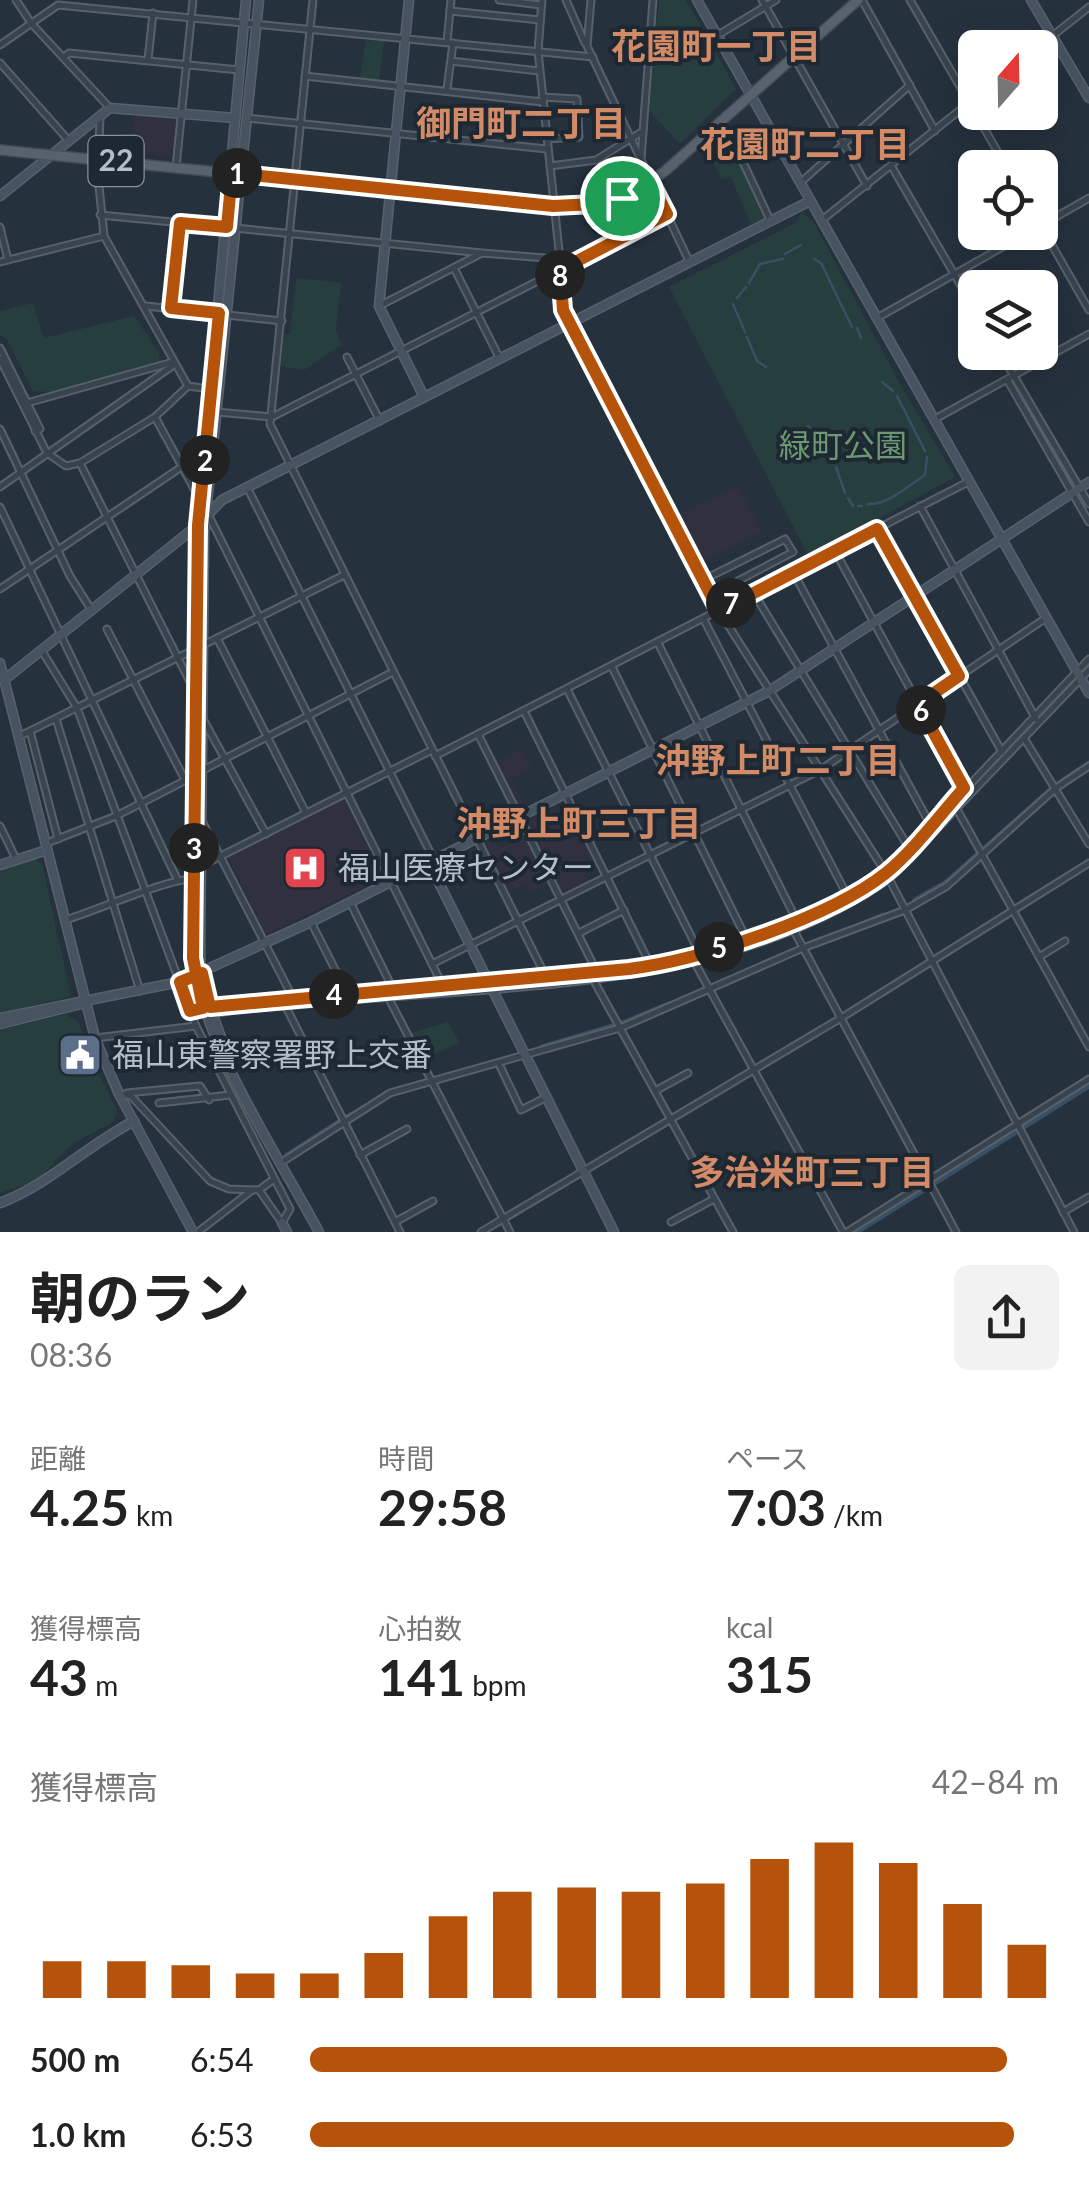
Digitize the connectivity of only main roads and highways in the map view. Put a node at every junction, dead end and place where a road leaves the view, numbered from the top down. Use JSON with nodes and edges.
{"nodes":[{"id":1,"x":860,"y":0,"type":"edge"},
{"id":2,"x":0,"y":150,"type":"edge"}],
"edges":[{"from":1,"to":2,"type":"main road","number":"22"}]}
